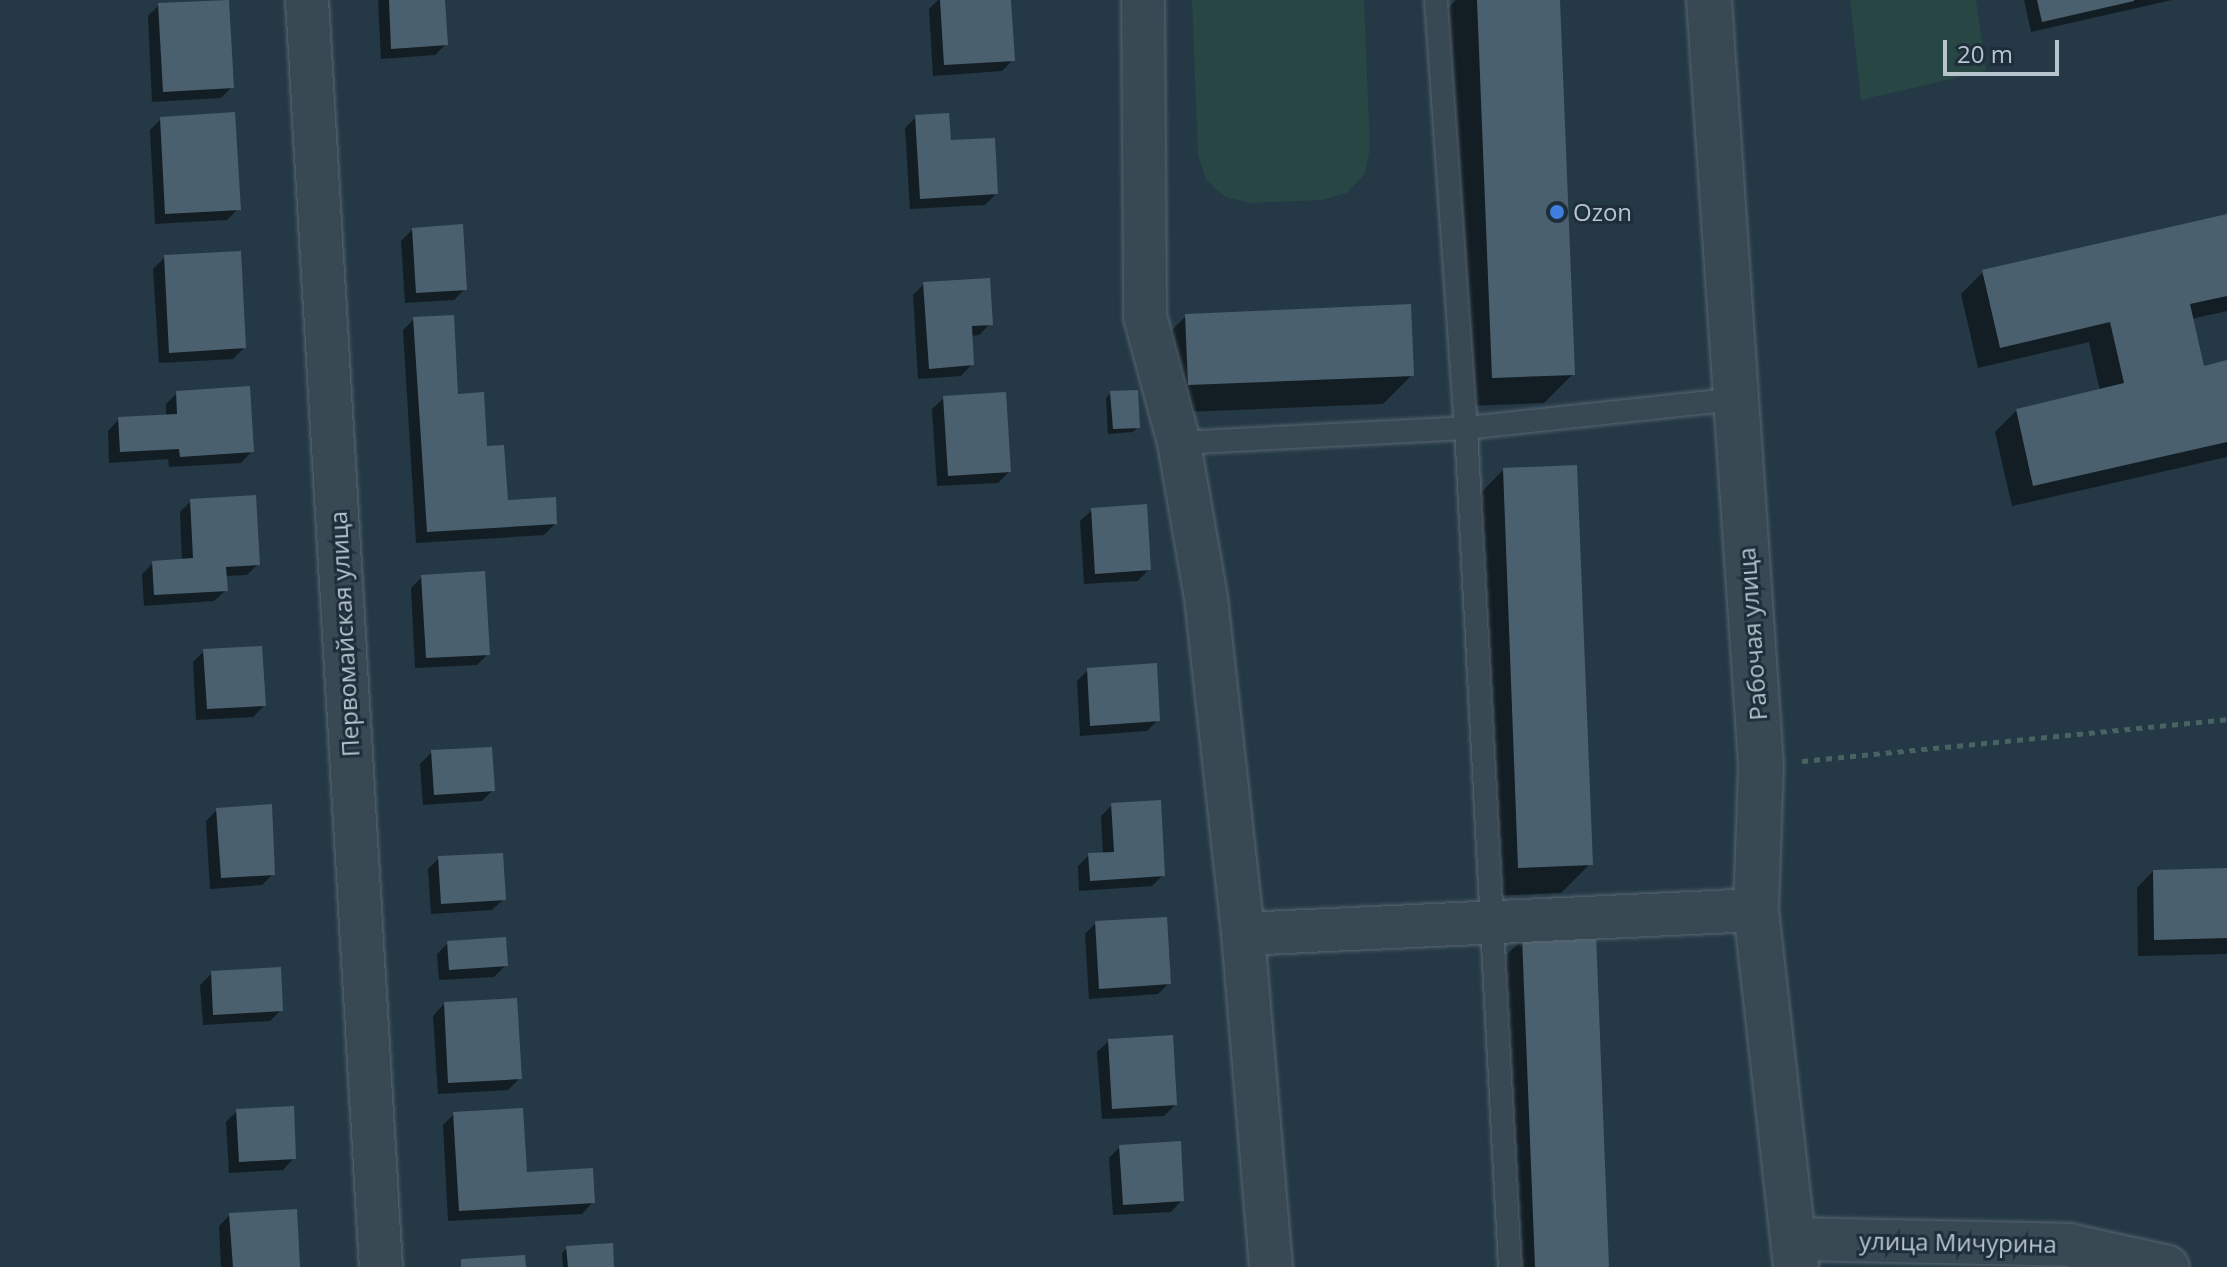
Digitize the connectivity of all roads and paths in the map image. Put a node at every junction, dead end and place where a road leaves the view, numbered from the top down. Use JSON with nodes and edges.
{"nodes":[{"id":1,"x":307,"y":0,"type":"edge"},
{"id":2,"x":1143,"y":0,"type":"edge"},
{"id":3,"x":1436,"y":0,"type":"edge"},
{"id":4,"x":1709,"y":0,"type":"edge"},
{"id":5,"x":1736,"y":399,"type":"junction"},
{"id":6,"x":1466,"y":428,"type":"junction"},
{"id":7,"x":1179,"y":443,"type":"junction"},
{"id":8,"x":2227,"y":719,"type":"edge"},
{"id":9,"x":1761,"y":765,"type":"junction"},
{"id":10,"x":1756,"y":910,"type":"junction"},
{"id":11,"x":1490,"y":922,"type":"junction"},
{"id":12,"x":1243,"y":934,"type":"junction"},
{"id":13,"x":1795,"y":1253,"type":"edge"},
{"id":14,"x":381,"y":1267,"type":"edge"},
{"id":15,"x":1271,"y":1267,"type":"edge"},
{"id":16,"x":1510,"y":1267,"type":"edge"},
{"id":17,"x":2168,"y":1267,"type":"edge"}],
"edges":[{"from":1,"to":14,"type":"street","name":"Первомайская улица"},
{"from":2,"to":7,"type":"street"},
{"from":3,"to":6,"type":"lane"},
{"from":4,"to":5,"type":"street","name":"Рабочая улица"},
{"from":5,"to":6,"type":"lane"},
{"from":5,"to":9,"type":"street","name":"Рабочая улица"},
{"from":6,"to":7,"type":"lane"},
{"from":6,"to":11,"type":"lane"},
{"from":7,"to":12,"type":"street"},
{"from":8,"to":9,"type":"path"},
{"from":9,"to":10,"type":"street","name":"Рабочая улица"},
{"from":10,"to":11,"type":"street"},
{"from":10,"to":13,"type":"street","name":"Рабочая улица"},
{"from":11,"to":12,"type":"street"},
{"from":11,"to":16,"type":"lane"},
{"from":12,"to":15,"type":"street"},
{"from":13,"to":17,"type":"street","name":"улица Мичурина"}]}
